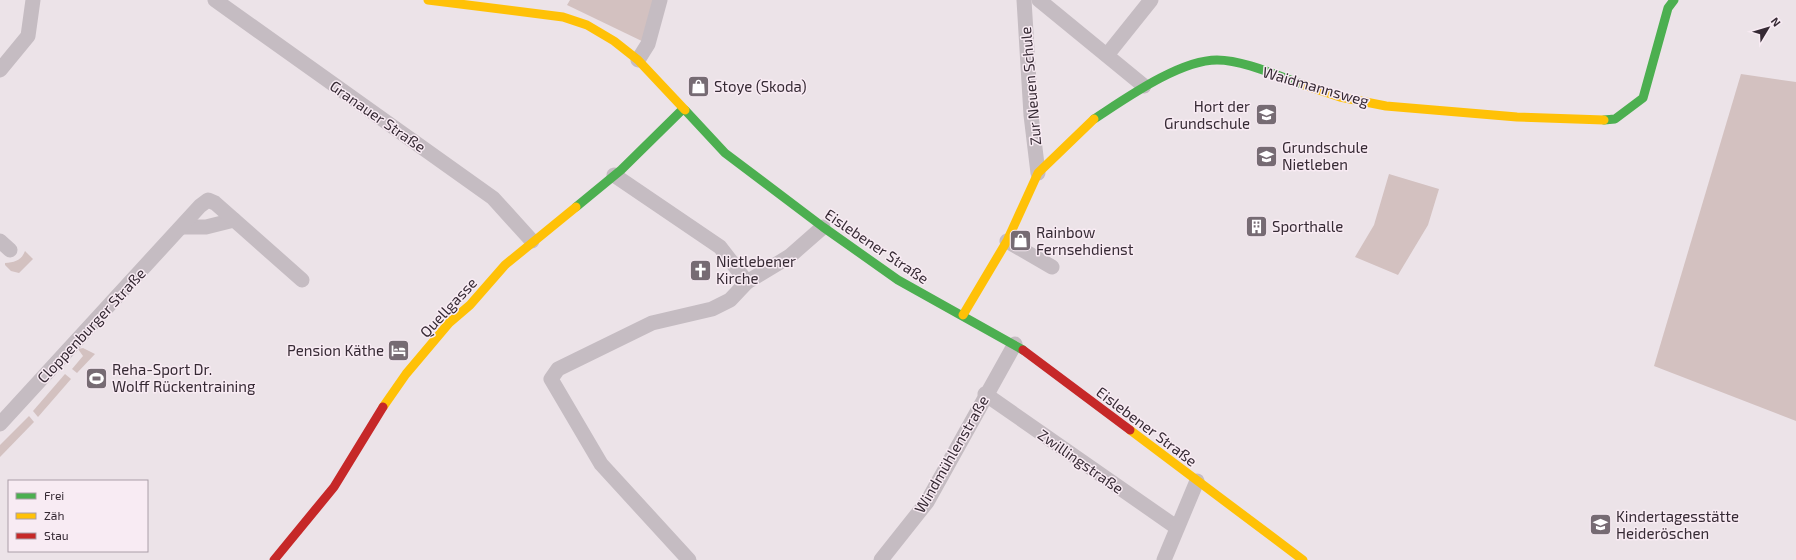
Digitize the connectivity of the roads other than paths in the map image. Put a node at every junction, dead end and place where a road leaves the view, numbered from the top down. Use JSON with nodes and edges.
{"nodes":[{"id":1,"x":33,"y":0,"type":"edge"},
{"id":2,"x":215,"y":0,"type":"edge"},
{"id":3,"x":428,"y":0,"type":"edge"},
{"id":4,"x":660,"y":0,"type":"edge"},
{"id":5,"x":1024,"y":0,"type":"edge"},
{"id":6,"x":1039,"y":0,"type":"edge"},
{"id":7,"x":1151,"y":0,"type":"edge"},
{"id":8,"x":1674,"y":0,"type":"edge"},
{"id":9,"x":524,"y":6,"type":"edge"},
{"id":10,"x":1107,"y":55,"type":"junction"},
{"id":11,"x":638,"y":60,"type":"junction"},
{"id":12,"x":0,"y":70,"type":"edge"},
{"id":13,"x":1144,"y":86,"type":"junction"},
{"id":14,"x":683,"y":109,"type":"junction"},
{"id":15,"x":617,"y":173,"type":"junction"},
{"id":16,"x":1038,"y":173,"type":"junction"},
{"id":17,"x":234,"y":220,"type":"junction"},
{"id":18,"x":182,"y":226,"type":"junction"},
{"id":19,"x":823,"y":227,"type":"junction"},
{"id":20,"x":532,"y":241,"type":"junction"},
{"id":21,"x":1007,"y":241,"type":"junction"},
{"id":22,"x":1052,"y":267,"type":"dead end"},
{"id":23,"x":302,"y":280,"type":"dead end"},
{"id":24,"x":747,"y":282,"type":"junction"},
{"id":25,"x":963,"y":315,"type":"junction"},
{"id":26,"x":1015,"y":344,"type":"junction"},
{"id":27,"x":985,"y":394,"type":"junction"},
{"id":28,"x":0,"y":424,"type":"edge"},
{"id":29,"x":1197,"y":481,"type":"junction"},
{"id":30,"x":1176,"y":527,"type":"junction"},
{"id":31,"x":274,"y":560,"type":"edge"},
{"id":32,"x":689,"y":560,"type":"edge"},
{"id":33,"x":881,"y":560,"type":"edge"},
{"id":34,"x":1164,"y":560,"type":"edge"},
{"id":35,"x":1302,"y":560,"type":"edge"}],
"edges":[{"from":1,"to":12,"type":"street"},
{"from":2,"to":20,"type":"street","name":"Granauer Straße"},
{"from":3,"to":9,"type":"street","name":"Eislebener Straße"},
{"from":4,"to":11,"type":"street"},
{"from":5,"to":16,"type":"street","name":"Zur Neuen Schule"},
{"from":6,"to":10,"type":"street"},
{"from":7,"to":10,"type":"street"},
{"from":8,"to":13,"type":"street","name":"Waidmannsweg"},
{"from":9,"to":11,"type":"street","name":"Eislebener Straße"},
{"from":10,"to":13,"type":"street"},
{"from":11,"to":14,"type":"street","name":"Eislebener Straße"},
{"from":13,"to":16,"type":"street","name":"Waidmannsweg"},
{"from":14,"to":15,"type":"street","name":"Quellgasse"},
{"from":14,"to":19,"type":"street","name":"Eislebener Straße"},
{"from":15,"to":20,"type":"street","name":"Quellgasse"},
{"from":15,"to":24,"type":"street"},
{"from":16,"to":21,"type":"street","name":"Waidmannsweg"},
{"from":17,"to":18,"type":"street"},
{"from":17,"to":18,"type":"street","name":"Cloppenburger Straße"},
{"from":17,"to":23,"type":"street","name":"Cloppenburger Straße"},
{"from":18,"to":28,"type":"street","name":"Cloppenburger Straße"},
{"from":19,"to":24,"type":"street"},
{"from":19,"to":25,"type":"street","name":"Eislebener Straße"},
{"from":20,"to":31,"type":"street","name":"Quellgasse"},
{"from":21,"to":22,"type":"street"},
{"from":21,"to":25,"type":"street","name":"Waidmannsweg"},
{"from":24,"to":32,"type":"street"},
{"from":25,"to":26,"type":"street","name":"Eislebener Straße"},
{"from":26,"to":27,"type":"street","name":"Windmühlenstraße"},
{"from":26,"to":29,"type":"street","name":"Eislebener Straße"},
{"from":27,"to":30,"type":"street","name":"Zwillingstraße"},
{"from":27,"to":33,"type":"street","name":"Windmühlenstraße"},
{"from":29,"to":30,"type":"street"},
{"from":29,"to":35,"type":"street","name":"Eislebener Straße"},
{"from":30,"to":34,"type":"street"}]}
